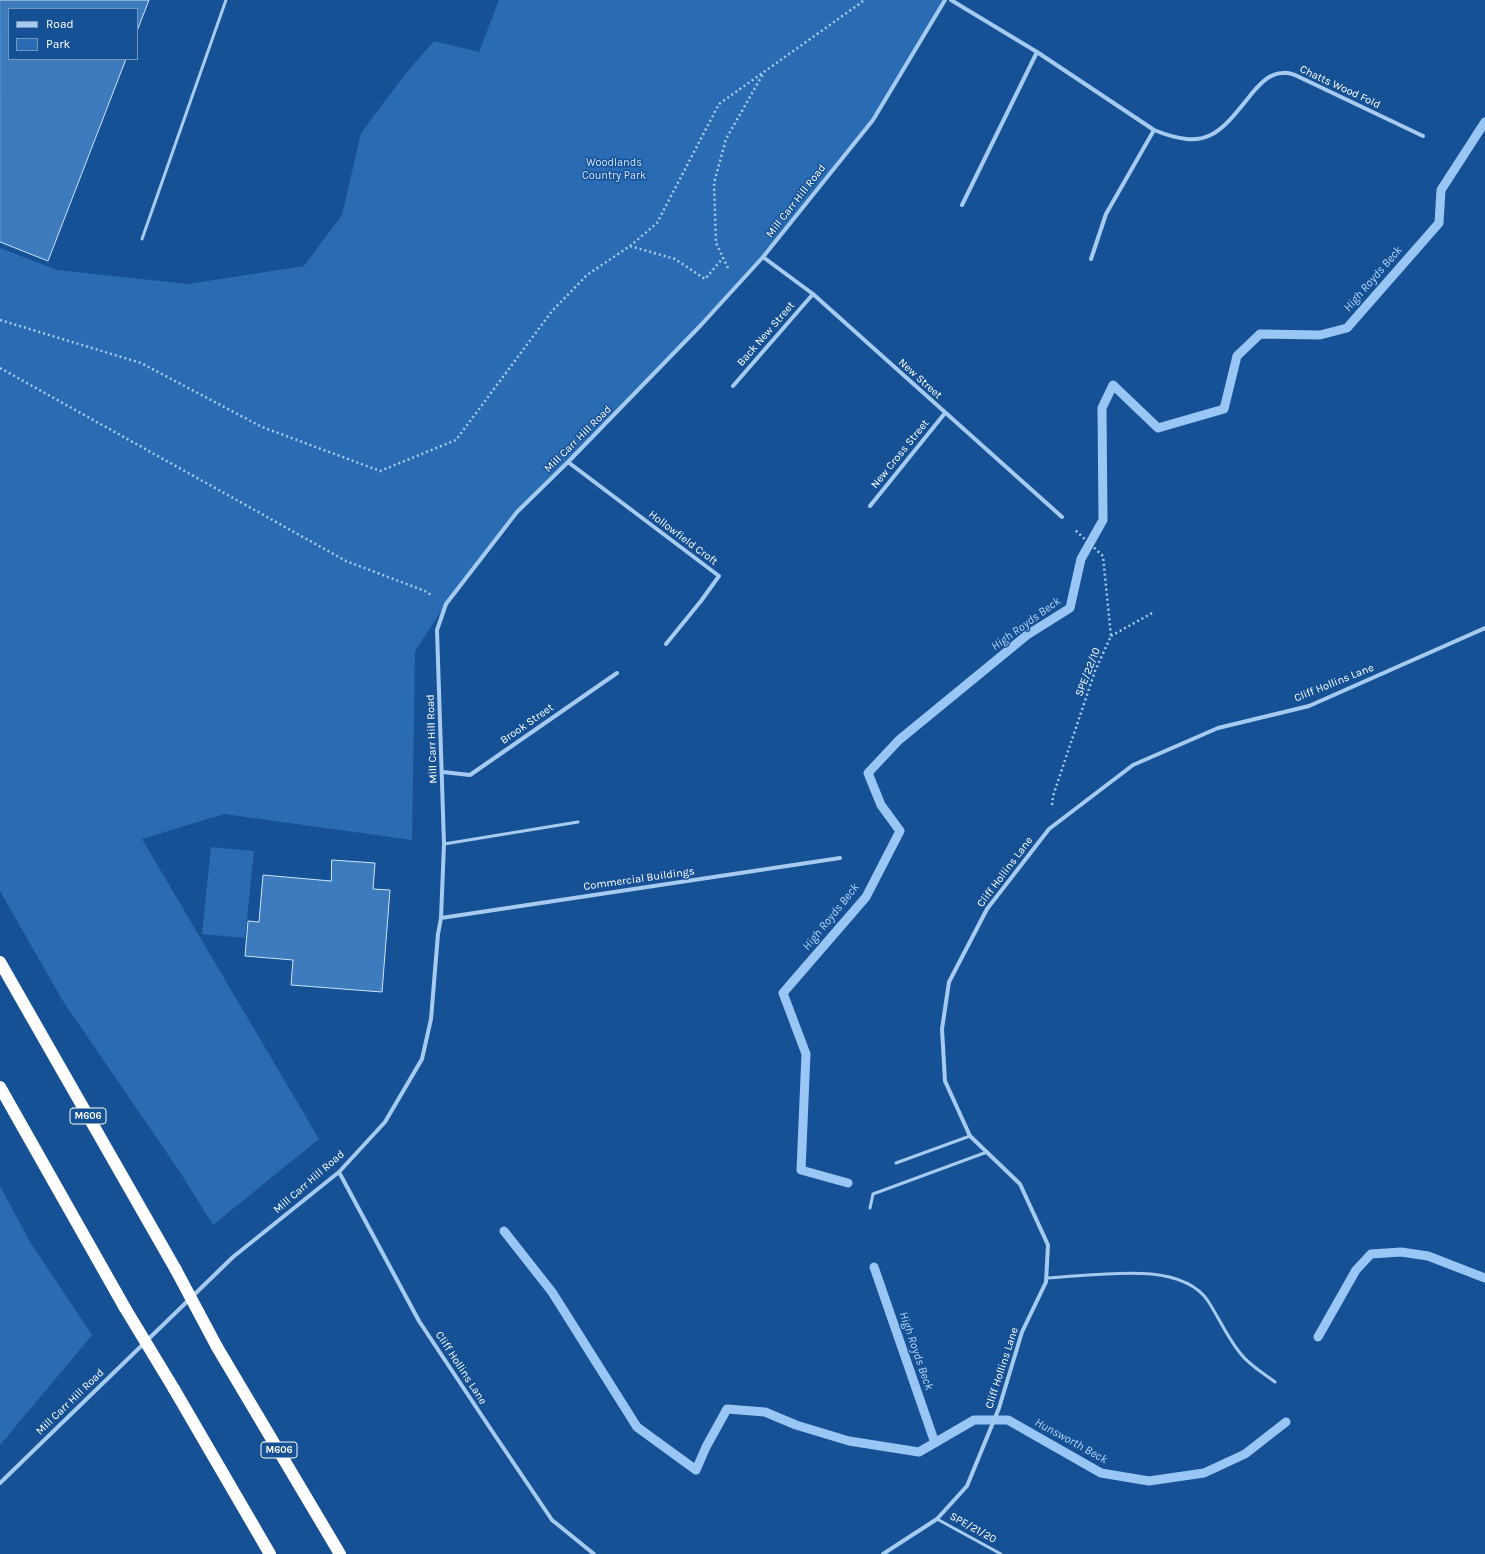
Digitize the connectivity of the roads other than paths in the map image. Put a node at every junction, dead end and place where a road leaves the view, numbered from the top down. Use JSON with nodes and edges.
{"nodes":[{"id":1,"x":226,"y":0,"type":"edge"},
{"id":2,"x":945,"y":0,"type":"edge"},
{"id":3,"x":951,"y":0,"type":"edge"},
{"id":4,"x":1037,"y":52,"type":"junction"},
{"id":5,"x":1154,"y":130,"type":"junction"},
{"id":6,"x":1423,"y":136,"type":"dead end"},
{"id":7,"x":962,"y":205,"type":"dead end"},
{"id":8,"x":142,"y":239,"type":"dead end"},
{"id":9,"x":763,"y":257,"type":"junction"},
{"id":10,"x":1091,"y":259,"type":"dead end"},
{"id":11,"x":813,"y":294,"type":"junction"},
{"id":12,"x":733,"y":386,"type":"dead end"},
{"id":13,"x":945,"y":413,"type":"junction"},
{"id":14,"x":568,"y":462,"type":"junction"},
{"id":15,"x":870,"y":506,"type":"dead end"},
{"id":16,"x":1062,"y":518,"type":"dead end"},
{"id":17,"x":1485,"y":628,"type":"edge"},
{"id":18,"x":666,"y":644,"type":"dead end"},
{"id":19,"x":617,"y":673,"type":"dead end"},
{"id":20,"x":442,"y":772,"type":"junction"},
{"id":21,"x":578,"y":822,"type":"dead end"},
{"id":22,"x":444,"y":844,"type":"junction"},
{"id":23,"x":840,"y":858,"type":"dead end"},
{"id":24,"x":441,"y":918,"type":"junction"},
{"id":25,"x":0,"y":962,"type":"edge"},
{"id":26,"x":0,"y":1087,"type":"edge"},
{"id":27,"x":970,"y":1136,"type":"junction"},
{"id":28,"x":987,"y":1152,"type":"junction"},
{"id":29,"x":896,"y":1164,"type":"dead end"},
{"id":30,"x":339,"y":1172,"type":"junction"},
{"id":31,"x":870,"y":1208,"type":"dead end"},
{"id":32,"x":1046,"y":1278,"type":"junction"},
{"id":33,"x":1275,"y":1382,"type":"dead end"},
{"id":34,"x":0,"y":1482,"type":"edge"},
{"id":35,"x":937,"y":1518,"type":"junction"},
{"id":36,"x":270,"y":1554,"type":"edge"},
{"id":37,"x":340,"y":1554,"type":"edge"},
{"id":38,"x":594,"y":1554,"type":"edge"},
{"id":39,"x":883,"y":1554,"type":"edge"},
{"id":40,"x":1001,"y":1554,"type":"edge"}],
"edges":[{"from":1,"to":8,"type":"lane"},
{"from":2,"to":9,"type":"street","name":"Mill Carr Hill Road"},
{"from":3,"to":4,"type":"street","name":"Chatts Wood Fold"},
{"from":4,"to":5,"type":"street","name":"Chatts Wood Fold"},
{"from":4,"to":7,"type":"street"},
{"from":5,"to":6,"type":"street","name":"Chatts Wood Fold"},
{"from":5,"to":10,"type":"street"},
{"from":9,"to":11,"type":"street","name":"New Street"},
{"from":9,"to":14,"type":"street","name":"Mill Carr Hill Road"},
{"from":11,"to":12,"type":"street","name":"Back New Street"},
{"from":11,"to":13,"type":"street","name":"New Street"},
{"from":13,"to":15,"type":"street","name":"New Cross Street"},
{"from":13,"to":16,"type":"street","name":"New Street"},
{"from":14,"to":18,"type":"street","name":"Hollowfield Croft"},
{"from":14,"to":20,"type":"street","name":"Mill Carr Hill Road"},
{"from":17,"to":27,"type":"street","name":"Cliff Hollins Lane"},
{"from":19,"to":20,"type":"street","name":"Brook Street"},
{"from":20,"to":22,"type":"street","name":"Mill Carr Hill Road"},
{"from":21,"to":22,"type":"lane"},
{"from":22,"to":24,"type":"street","name":"Mill Carr Hill Road"},
{"from":23,"to":24,"type":"street","name":"Commercial Buildings"},
{"from":24,"to":30,"type":"street","name":"Mill Carr Hill Road"},
{"from":25,"to":37,"type":"highway","number":"M606","bridge":true},
{"from":26,"to":36,"type":"highway","bridge":true},
{"from":27,"to":28,"type":"street","name":"Cliff Hollins Lane"},
{"from":27,"to":29,"type":"lane"},
{"from":28,"to":31,"type":"lane"},
{"from":28,"to":32,"type":"street","name":"Cliff Hollins Lane"},
{"from":30,"to":34,"type":"street","name":"Mill Carr Hill Road"},
{"from":30,"to":38,"type":"street","name":"Cliff Hollins Lane"},
{"from":32,"to":33,"type":"lane"},
{"from":32,"to":35,"type":"street","name":"Cliff Hollins Lane"},
{"from":35,"to":39,"type":"street","name":"Cliff Hollins Lane"},
{"from":35,"to":40,"type":"lane","name":"SPE/21/20"}]}
